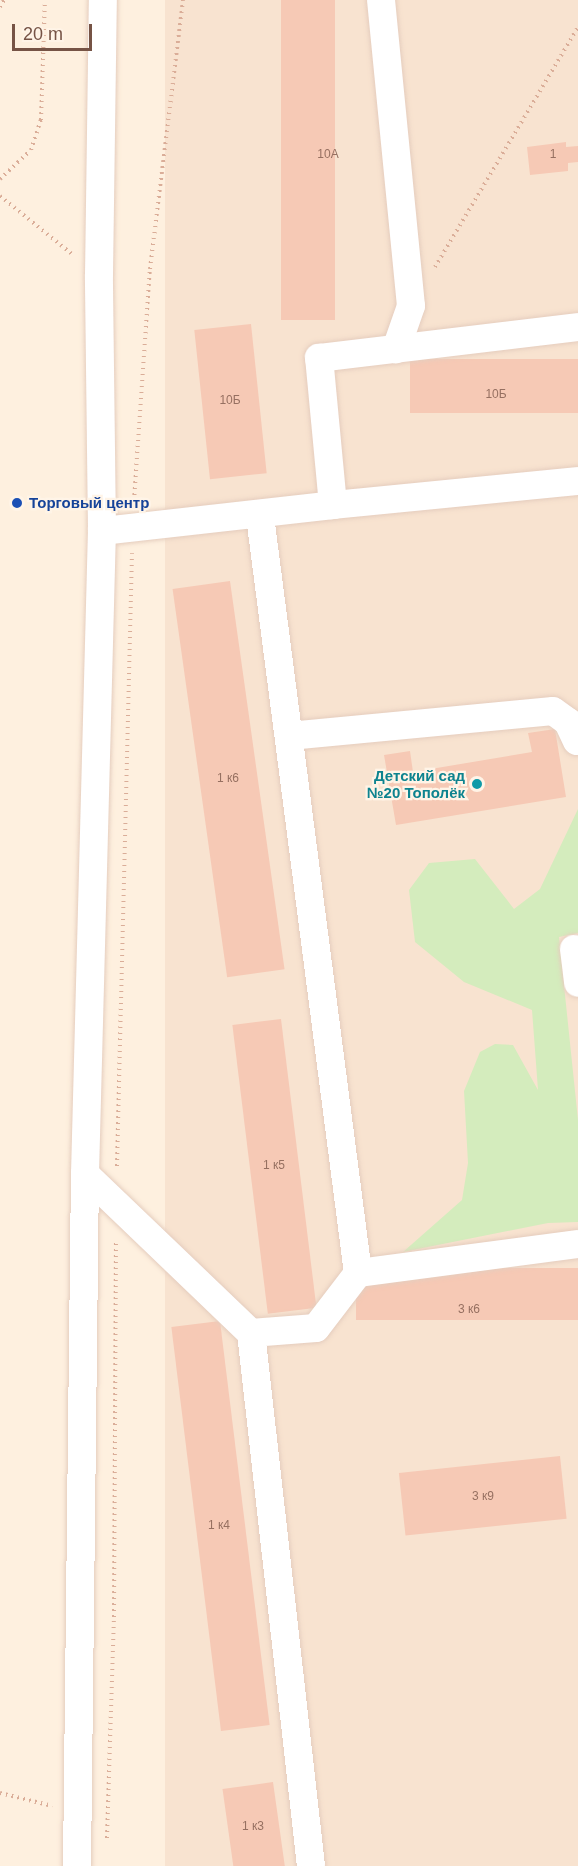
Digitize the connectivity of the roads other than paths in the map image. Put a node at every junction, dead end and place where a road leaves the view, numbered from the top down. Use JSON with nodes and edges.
{"nodes":[{"id":1,"x":103,"y":0,"type":"edge"},
{"id":2,"x":381,"y":0,"type":"edge"},
{"id":3,"x":578,"y":327,"type":"edge"},
{"id":4,"x":396,"y":349,"type":"junction"},
{"id":5,"x":578,"y":481,"type":"edge"},
{"id":6,"x":333,"y":505,"type":"junction"},
{"id":7,"x":260,"y":516,"type":"junction"},
{"id":8,"x":102,"y":531,"type":"junction"},
{"id":9,"x":289,"y":736,"type":"junction"},
{"id":10,"x":577,"y":741,"type":"edge"},
{"id":11,"x":574,"y":949,"type":"dead end"},
{"id":12,"x":578,"y":983,"type":"edge"},
{"id":13,"x":85,"y":1174,"type":"junction"},
{"id":14,"x":578,"y":1244,"type":"edge"},
{"id":15,"x":358,"y":1273,"type":"junction"},
{"id":16,"x":251,"y":1333,"type":"junction"},
{"id":17,"x":77,"y":1866,"type":"edge"},
{"id":18,"x":310,"y":1866,"type":"edge"}],
"edges":[{"from":1,"to":8,"type":"lane"},
{"from":2,"to":4,"type":"lane"},
{"from":3,"to":4,"type":"lane"},
{"from":4,"to":6,"type":"lane"},
{"from":5,"to":6,"type":"lane"},
{"from":6,"to":7,"type":"lane"},
{"from":7,"to":8,"type":"lane"},
{"from":7,"to":9,"type":"lane"},
{"from":8,"to":13,"type":"lane"},
{"from":9,"to":10,"type":"lane"},
{"from":9,"to":15,"type":"lane"},
{"from":11,"to":12,"type":"lane"},
{"from":13,"to":16,"type":"lane"},
{"from":13,"to":17,"type":"lane"},
{"from":14,"to":15,"type":"lane"},
{"from":15,"to":16,"type":"lane"},
{"from":16,"to":18,"type":"lane"}]}
